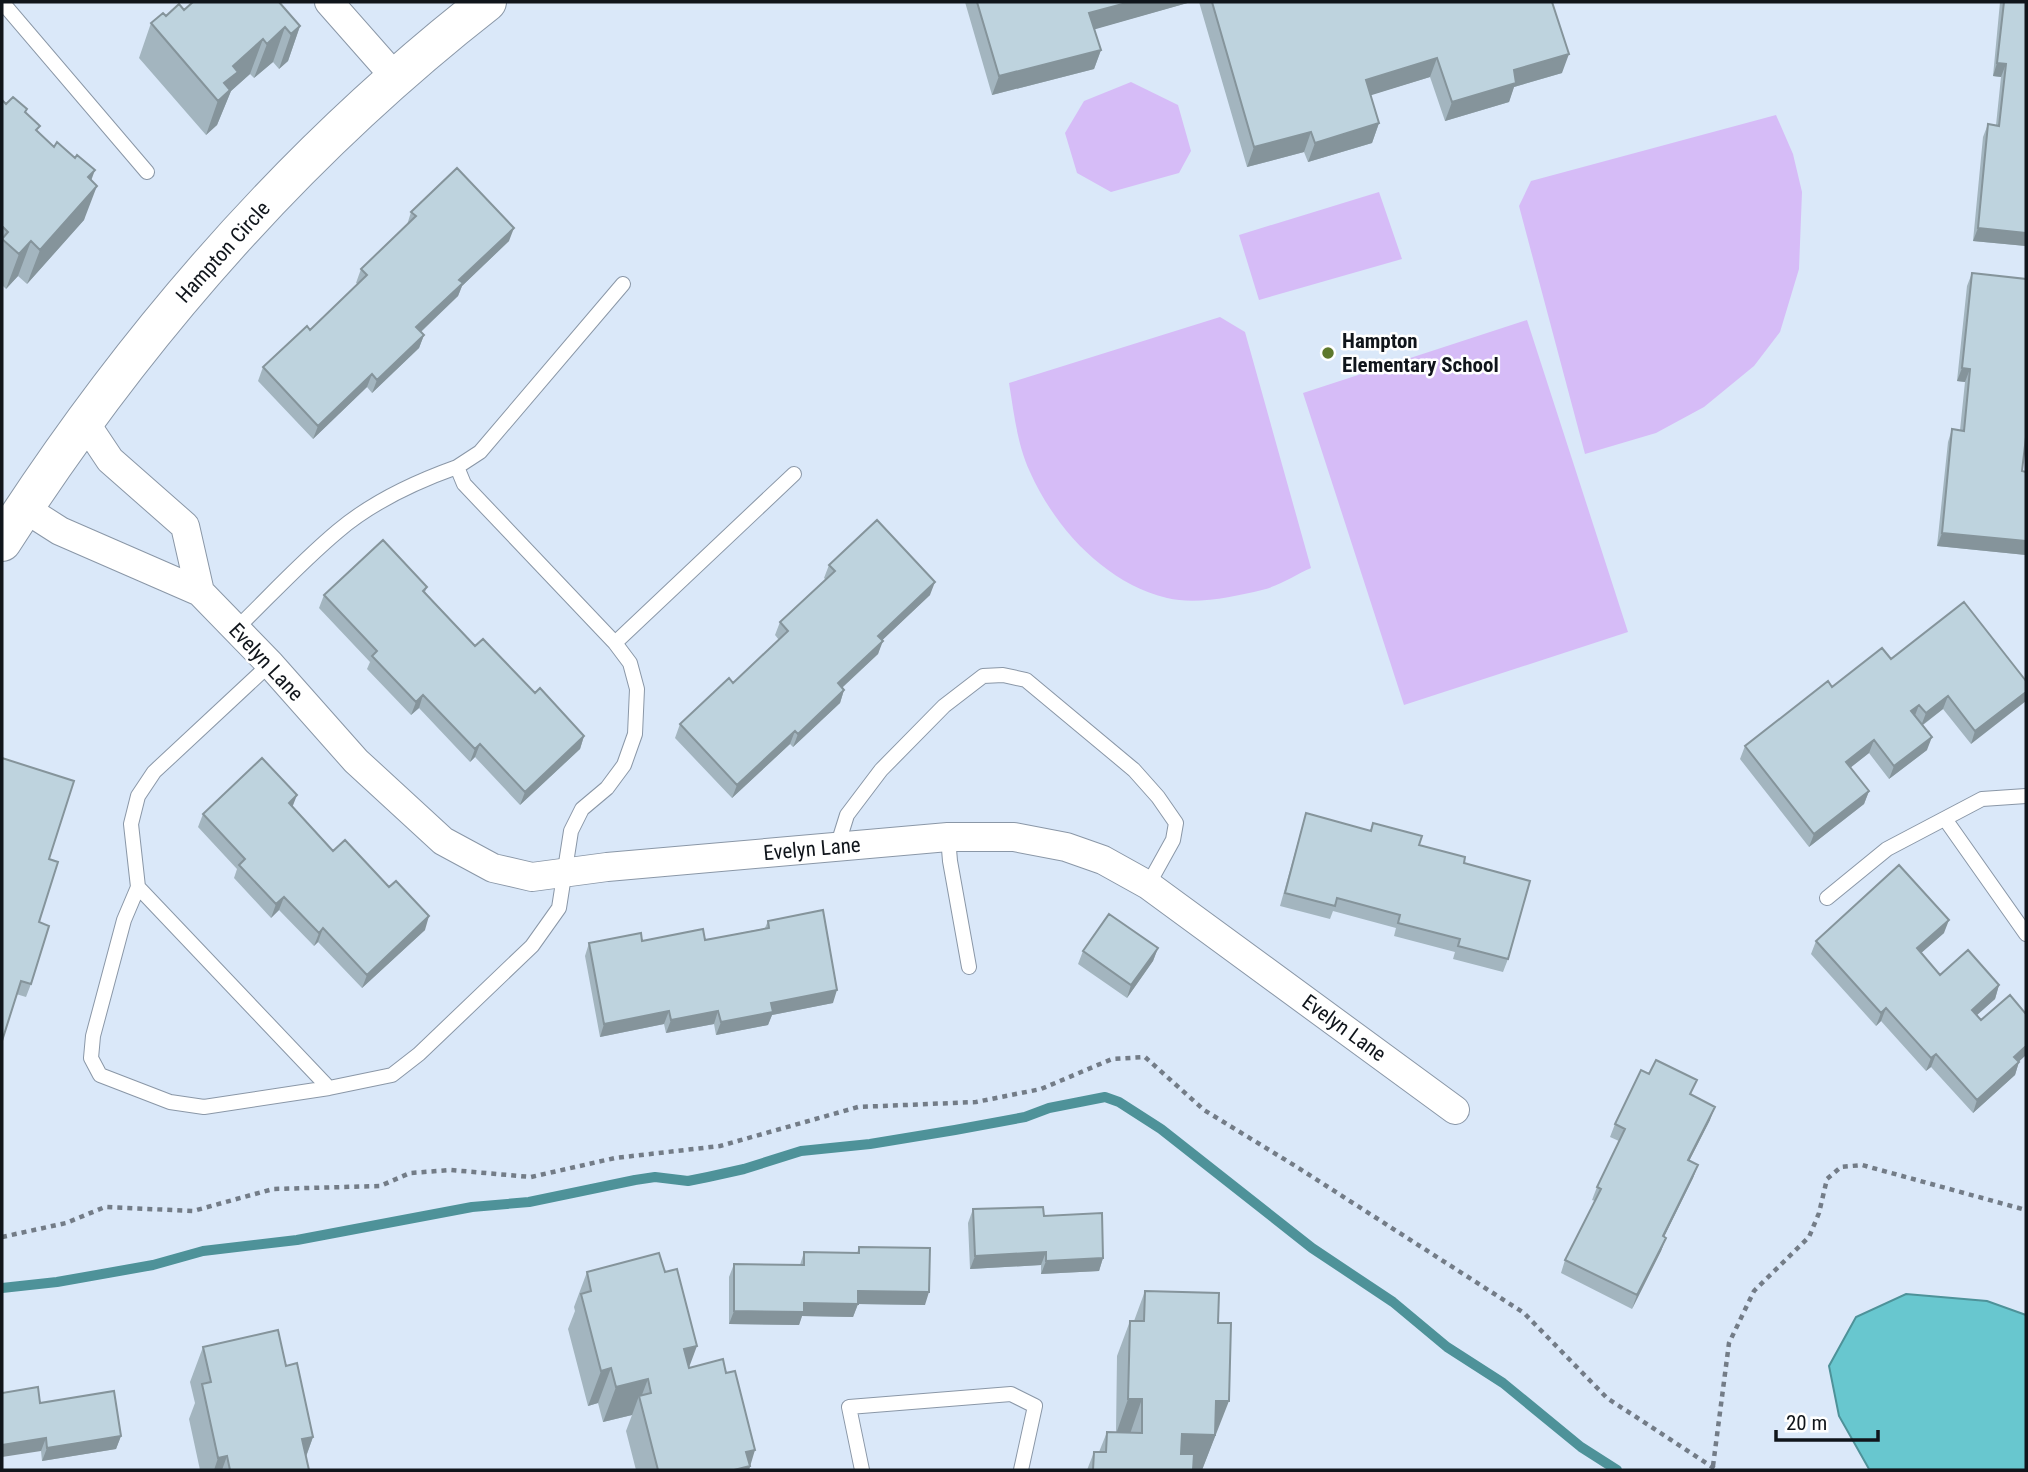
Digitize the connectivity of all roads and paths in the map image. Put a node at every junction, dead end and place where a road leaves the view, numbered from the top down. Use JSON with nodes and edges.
{"nodes":[{"id":1,"x":2,"y":2,"type":"edge"},
{"id":2,"x":329,"y":2,"type":"edge"},
{"id":3,"x":487,"y":2,"type":"edge"},
{"id":4,"x":396,"y":78,"type":"junction"},
{"id":5,"x":147,"y":172,"type":"dead end"},
{"id":6,"x":622,"y":285,"type":"dead end"},
{"id":7,"x":84,"y":421,"type":"junction"},
{"id":8,"x":457,"y":467,"type":"junction"},
{"id":9,"x":794,"y":474,"type":"dead end"},
{"id":10,"x":24,"y":508,"type":"junction"},
{"id":11,"x":2,"y":542,"type":"edge"},
{"id":12,"x":200,"y":592,"type":"junction"},
{"id":13,"x":236,"y":629,"type":"junction"},
{"id":14,"x":615,"y":643,"type":"junction"},
{"id":15,"x":270,"y":664,"type":"junction"},
{"id":16,"x":2026,"y":796,"type":"edge"},
{"id":17,"x":1945,"y":819,"type":"junction"},
{"id":18,"x":948,"y":837,"type":"junction"},
{"id":19,"x":837,"y":847,"type":"junction"},
{"id":20,"x":565,"y":873,"type":"junction"},
{"id":21,"x":1148,"y":885,"type":"junction"},
{"id":22,"x":138,"y":887,"type":"junction"},
{"id":23,"x":1827,"y":898,"type":"dead end"},
{"id":24,"x":2026,"y":933,"type":"edge"},
{"id":25,"x":969,"y":967,"type":"dead end"},
{"id":26,"x":329,"y":1088,"type":"junction"},
{"id":27,"x":1455,"y":1110,"type":"dead end"},
{"id":28,"x":2026,"y":1210,"type":"edge"},
{"id":29,"x":2,"y":1237,"type":"edge"},
{"id":30,"x":1715,"y":1468,"type":"edge"},
{"id":31,"x":862,"y":1470,"type":"edge"},
{"id":32,"x":1021,"y":1470,"type":"edge"}],
"edges":[{"from":1,"to":5,"type":"lane"},
{"from":2,"to":4,"type":"street"},
{"from":3,"to":4,"type":"street","name":"Hampton Circle"},
{"from":4,"to":7,"type":"street","name":"Hampton Circle"},
{"from":6,"to":8,"type":"lane"},
{"from":7,"to":10,"type":"street","name":"Hampton Circle"},
{"from":7,"to":12,"type":"street"},
{"from":8,"to":13,"type":"lane"},
{"from":8,"to":14,"type":"lane"},
{"from":9,"to":14,"type":"lane"},
{"from":10,"to":11,"type":"street","name":"Hampton Circle"},
{"from":10,"to":12,"type":"street","name":"Evelyn Lane"},
{"from":12,"to":13,"type":"street","name":"Evelyn Lane"},
{"from":13,"to":15,"type":"street","name":"Evelyn Lane"},
{"from":14,"to":20,"type":"lane"},
{"from":15,"to":20,"type":"street","name":"Evelyn Lane"},
{"from":15,"to":22,"type":"lane"},
{"from":16,"to":17,"type":"lane"},
{"from":17,"to":23,"type":"lane"},
{"from":17,"to":24,"type":"lane"},
{"from":18,"to":19,"type":"street","name":"Evelyn Lane"},
{"from":18,"to":21,"type":"street","name":"Evelyn Lane"},
{"from":18,"to":25,"type":"lane"},
{"from":19,"to":20,"type":"street","name":"Evelyn Lane"},
{"from":19,"to":21,"type":"lane"},
{"from":20,"to":26,"type":"lane"},
{"from":21,"to":27,"type":"street","name":"Evelyn Lane"},
{"from":22,"to":26,"type":"lane"},
{"from":22,"to":26,"type":"lane"},
{"from":28,"to":30,"type":"path"},
{"from":29,"to":30,"type":"path"},
{"from":31,"to":32,"type":"lane"}]}
